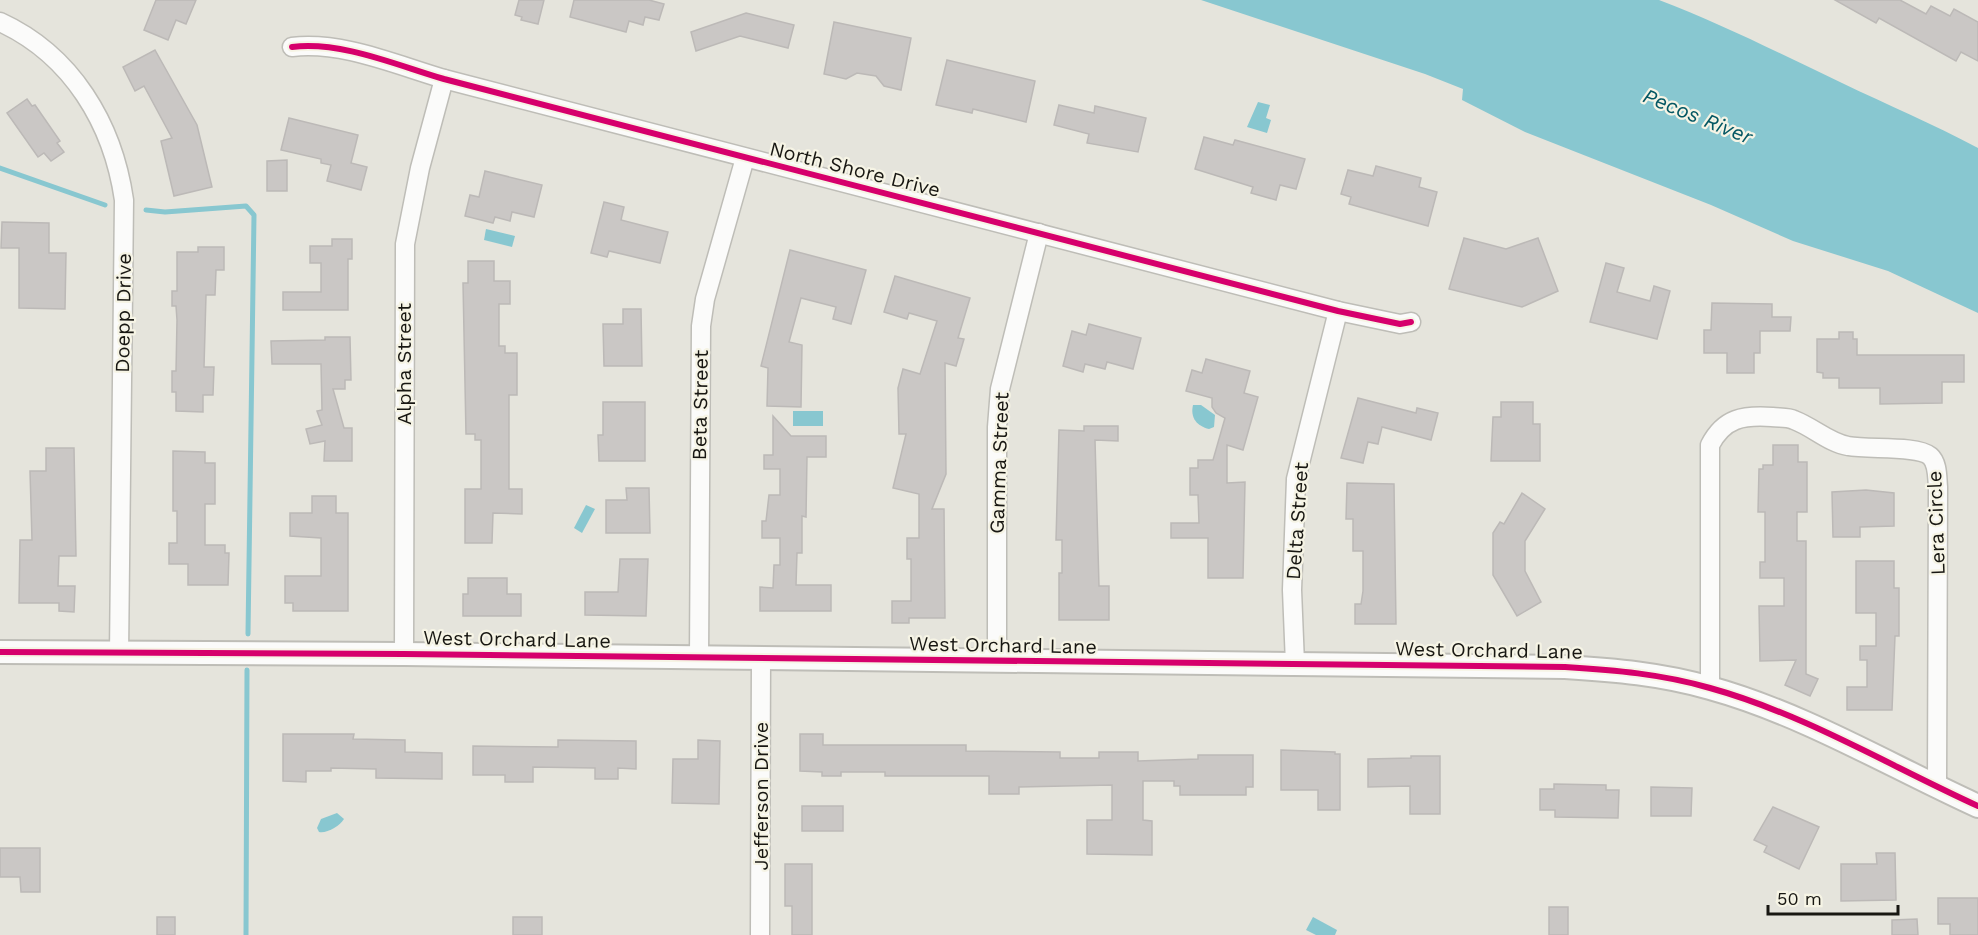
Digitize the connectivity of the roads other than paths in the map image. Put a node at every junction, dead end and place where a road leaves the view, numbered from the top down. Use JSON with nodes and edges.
{"nodes":[{"id":1,"x":0,"y":22,"type":"edge"},
{"id":2,"x":292,"y":46,"type":"dead end"},
{"id":3,"x":444,"y":79,"type":"junction"},
{"id":4,"x":745,"y":158,"type":"junction"},
{"id":5,"x":1039,"y":233,"type":"junction"},
{"id":6,"x":1338,"y":311,"type":"junction"},
{"id":7,"x":1412,"y":322,"type":"dead end"},
{"id":8,"x":0,"y":652,"type":"edge"},
{"id":9,"x":119,"y":654,"type":"junction"},
{"id":10,"x":404,"y":654,"type":"junction"},
{"id":11,"x":699,"y":658,"type":"junction"},
{"id":12,"x":760,"y":658,"type":"junction"},
{"id":13,"x":997,"y":662,"type":"junction"},
{"id":14,"x":1295,"y":664,"type":"junction"},
{"id":15,"x":1710,"y":687,"type":"junction"},
{"id":16,"x":1937,"y":787,"type":"junction"},
{"id":17,"x":1978,"y":806,"type":"edge"},
{"id":18,"x":760,"y":935,"type":"edge"}],
"edges":[{"from":1,"to":9,"type":"street","name":"Doepp Drive"},
{"from":2,"to":3,"type":"street","name":"North Shore Drive"},
{"from":3,"to":4,"type":"street","name":"North Shore Drive"},
{"from":3,"to":10,"type":"street","name":"Alpha Street"},
{"from":4,"to":5,"type":"street","name":"North Shore Drive"},
{"from":4,"to":11,"type":"street","name":"Beta Street"},
{"from":5,"to":6,"type":"street","name":"North Shore Drive"},
{"from":5,"to":13,"type":"street","name":"Gamma Street"},
{"from":6,"to":7,"type":"street","name":"North Shore Drive"},
{"from":6,"to":14,"type":"street","name":"Delta Street"},
{"from":8,"to":9,"type":"street","name":"West Orchard Lane"},
{"from":9,"to":10,"type":"street","name":"West Orchard Lane"},
{"from":10,"to":11,"type":"street","name":"West Orchard Lane"},
{"from":11,"to":12,"type":"street","name":"West Orchard Lane"},
{"from":12,"to":13,"type":"street","name":"West Orchard Lane"},
{"from":12,"to":18,"type":"street","name":"Jefferson Drive"},
{"from":13,"to":14,"type":"street","name":"West Orchard Lane"},
{"from":14,"to":15,"type":"street","name":"West Orchard Lane"},
{"from":15,"to":16,"type":"street","name":"West Orchard Lane"},
{"from":15,"to":16,"type":"street","name":"Lera Circle"},
{"from":16,"to":17,"type":"street","name":"West Orchard Lane"}]}
